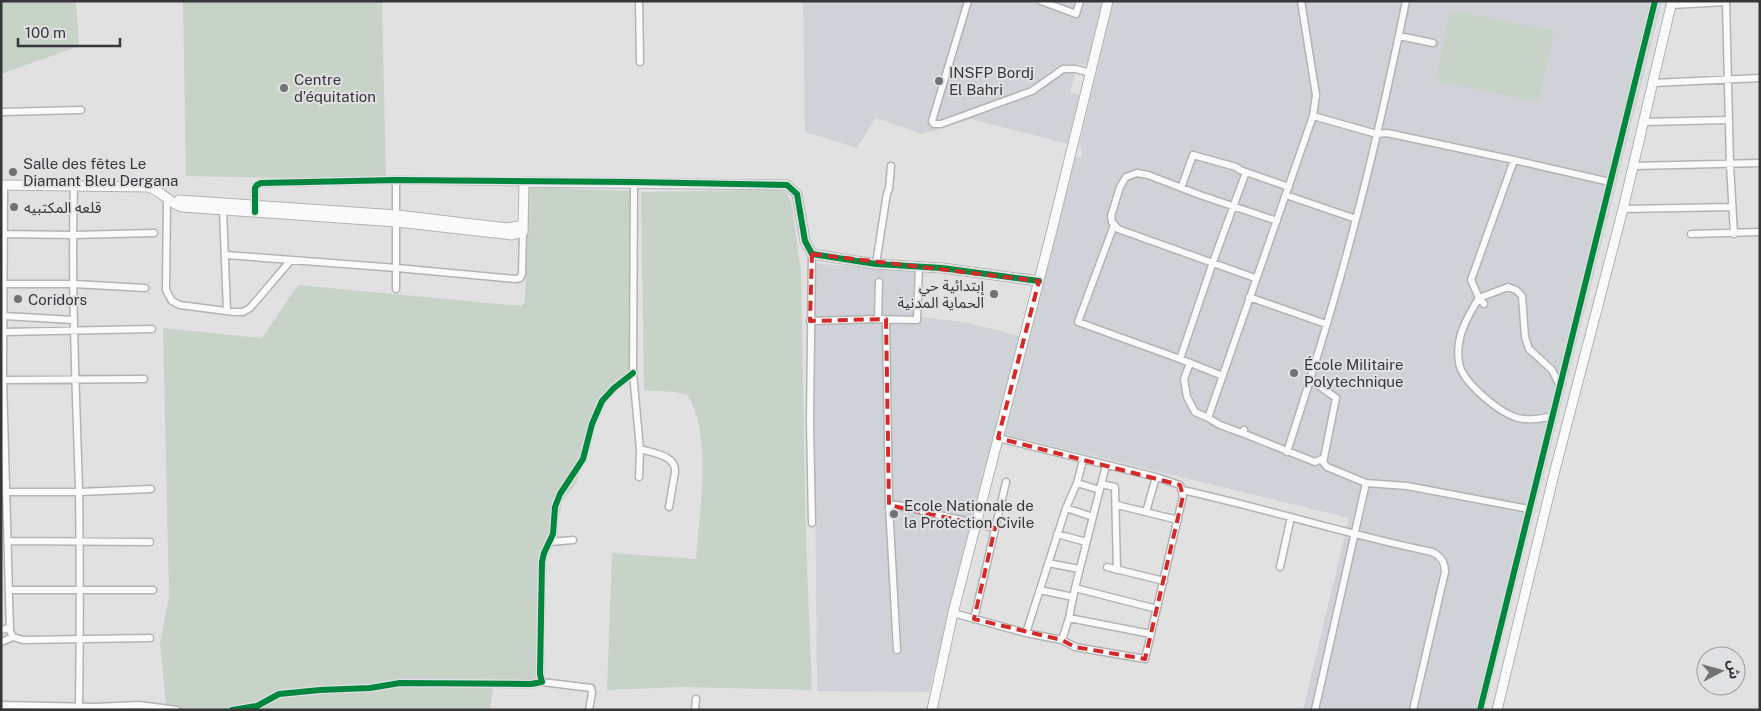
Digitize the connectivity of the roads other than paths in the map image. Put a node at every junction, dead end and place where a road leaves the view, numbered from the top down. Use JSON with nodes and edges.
{"nodes":[{"id":1,"x":639,"y":1,"type":"edge"},
{"id":2,"x":968,"y":1,"type":"edge"},
{"id":3,"x":1041,"y":1,"type":"edge"},
{"id":4,"x":1080,"y":1,"type":"edge"},
{"id":5,"x":1108,"y":1,"type":"edge"},
{"id":6,"x":1301,"y":1,"type":"edge"},
{"id":7,"x":1406,"y":1,"type":"edge"},
{"id":8,"x":1655,"y":1,"type":"edge"},
{"id":9,"x":1726,"y":2,"type":"edge"},
{"id":10,"x":1672,"y":3,"type":"edge"},
{"id":11,"x":1399,"y":36,"type":"junction"},
{"id":12,"x":1433,"y":43,"type":"dead end"},
{"id":13,"x":640,"y":62,"type":"dead end"},
{"id":14,"x":1090,"y":73,"type":"junction"},
{"id":15,"x":1760,"y":78,"type":"edge"},
{"id":16,"x":1728,"y":80,"type":"junction"},
{"id":17,"x":1652,"y":83,"type":"junction"},
{"id":18,"x":81,"y":110,"type":"dead end"},
{"id":19,"x":1,"y":112,"type":"edge"},
{"id":20,"x":1313,"y":116,"type":"junction"},
{"id":21,"x":1729,"y":120,"type":"junction"},
{"id":22,"x":1643,"y":122,"type":"junction"},
{"id":23,"x":1377,"y":134,"type":"junction"},
{"id":24,"x":1514,"y":160,"type":"junction"},
{"id":25,"x":1760,"y":163,"type":"edge"},
{"id":26,"x":1730,"y":164,"type":"junction"},
{"id":27,"x":891,"y":166,"type":"dead end"},
{"id":28,"x":1633,"y":166,"type":"junction"},
{"id":29,"x":1246,"y":172,"type":"junction"},
{"id":30,"x":396,"y":180,"type":"junction"},
{"id":31,"x":524,"y":182,"type":"junction"},
{"id":32,"x":634,"y":182,"type":"junction"},
{"id":33,"x":1610,"y":182,"type":"junction"},
{"id":34,"x":3,"y":185,"type":"edge"},
{"id":35,"x":74,"y":186,"type":"junction"},
{"id":36,"x":1289,"y":187,"type":"junction"},
{"id":37,"x":1181,"y":188,"type":"junction"},
{"id":38,"x":1286,"y":195,"type":"junction"},
{"id":39,"x":167,"y":197,"type":"junction"},
{"id":40,"x":1233,"y":206,"type":"junction"},
{"id":41,"x":1732,"y":207,"type":"junction"},
{"id":42,"x":255,"y":208,"type":"junction"},
{"id":43,"x":1623,"y":209,"type":"junction"},
{"id":44,"x":223,"y":210,"type":"junction"},
{"id":45,"x":397,"y":219,"type":"junction"},
{"id":46,"x":1356,"y":219,"type":"junction"},
{"id":47,"x":1276,"y":221,"type":"junction"},
{"id":48,"x":1114,"y":224,"type":"junction"},
{"id":49,"x":523,"y":229,"type":"junction"},
{"id":50,"x":154,"y":232,"type":"dead end"},
{"id":51,"x":1760,"y":232,"type":"edge"},
{"id":52,"x":4,"y":234,"type":"junction"},
{"id":53,"x":1691,"y":234,"type":"dead end"},
{"id":54,"x":1734,"y":234,"type":"junction"},
{"id":55,"x":73,"y":235,"type":"junction"},
{"id":56,"x":812,"y":254,"type":"junction"},
{"id":57,"x":226,"y":255,"type":"junction"},
{"id":58,"x":291,"y":260,"type":"junction"},
{"id":59,"x":1213,"y":262,"type":"junction"},
{"id":60,"x":876,"y":264,"type":"junction"},
{"id":61,"x":919,"y":267,"type":"junction"},
{"id":62,"x":396,"y":268,"type":"junction"},
{"id":63,"x":1255,"y":278,"type":"junction"},
{"id":64,"x":1039,"y":281,"type":"junction"},
{"id":65,"x":879,"y":282,"type":"dead end"},
{"id":66,"x":4,"y":284,"type":"junction"},
{"id":67,"x":74,"y":284,"type":"junction"},
{"id":68,"x":145,"y":288,"type":"dead end"},
{"id":69,"x":396,"y":289,"type":"dead end"},
{"id":70,"x":1249,"y":298,"type":"junction"},
{"id":71,"x":1479,"y":298,"type":"junction"},
{"id":72,"x":1484,"y":304,"type":"dead end"},
{"id":73,"x":227,"y":311,"type":"junction"},
{"id":74,"x":4,"y":316,"type":"junction"},
{"id":75,"x":878,"y":319,"type":"junction"},
{"id":76,"x":886,"y":319,"type":"junction"},
{"id":77,"x":74,"y":320,"type":"junction"},
{"id":78,"x":810,"y":321,"type":"junction"},
{"id":79,"x":1326,"y":324,"type":"junction"},
{"id":80,"x":152,"y":329,"type":"dead end"},
{"id":81,"x":74,"y":331,"type":"junction"},
{"id":82,"x":3,"y":332,"type":"junction"},
{"id":83,"x":1180,"y":359,"type":"junction"},
{"id":84,"x":1190,"y":363,"type":"junction"},
{"id":85,"x":633,"y":373,"type":"junction"},
{"id":86,"x":1223,"y":376,"type":"junction"},
{"id":87,"x":144,"y":379,"type":"dead end"},
{"id":88,"x":1310,"y":379,"type":"junction"},
{"id":89,"x":3,"y":380,"type":"junction"},
{"id":90,"x":76,"y":380,"type":"junction"},
{"id":91,"x":1560,"y":386,"type":"junction"},
{"id":92,"x":1552,"y":416,"type":"junction"},
{"id":93,"x":1208,"y":418,"type":"junction"},
{"id":94,"x":998,"y":438,"type":"junction"},
{"id":95,"x":640,"y":449,"type":"junction"},
{"id":96,"x":1287,"y":452,"type":"junction"},
{"id":97,"x":1324,"y":458,"type":"junction"},
{"id":98,"x":1083,"y":460,"type":"junction"},
{"id":99,"x":1106,"y":465,"type":"junction"},
{"id":100,"x":639,"y":477,"type":"dead end"},
{"id":101,"x":1156,"y":477,"type":"junction"},
{"id":102,"x":1006,"y":482,"type":"dead end"},
{"id":103,"x":1077,"y":483,"type":"junction"},
{"id":104,"x":1366,"y":483,"type":"junction"},
{"id":105,"x":1100,"y":487,"type":"junction"},
{"id":106,"x":151,"y":489,"type":"dead end"},
{"id":107,"x":1182,"y":490,"type":"junction"},
{"id":108,"x":7,"y":492,"type":"junction"},
{"id":109,"x":79,"y":492,"type":"junction"},
{"id":110,"x":888,"y":505,"type":"junction"},
{"id":111,"x":1116,"y":505,"type":"junction"},
{"id":112,"x":669,"y":507,"type":"dead end"},
{"id":113,"x":1066,"y":508,"type":"junction"},
{"id":114,"x":1529,"y":509,"type":"junction"},
{"id":115,"x":1146,"y":512,"type":"junction"},
{"id":116,"x":1093,"y":517,"type":"junction"},
{"id":117,"x":1291,"y":517,"type":"junction"},
{"id":118,"x":1178,"y":520,"type":"junction"},
{"id":119,"x":812,"y":523,"type":"dead end"},
{"id":120,"x":976,"y":524,"type":"junction"},
{"id":121,"x":995,"y":528,"type":"junction"},
{"id":122,"x":1057,"y":534,"type":"junction"},
{"id":123,"x":1354,"y":534,"type":"junction"},
{"id":124,"x":573,"y":540,"type":"dead end"},
{"id":125,"x":8,"y":541,"type":"junction"},
{"id":126,"x":80,"y":541,"type":"junction"},
{"id":127,"x":150,"y":542,"type":"dead end"},
{"id":128,"x":550,"y":542,"type":"junction"},
{"id":129,"x":1086,"y":542,"type":"junction"},
{"id":130,"x":1048,"y":563,"type":"junction"},
{"id":131,"x":1107,"y":567,"type":"dead end"},
{"id":132,"x":1280,"y":567,"type":"dead end"},
{"id":133,"x":1079,"y":569,"type":"junction"},
{"id":134,"x":1117,"y":570,"type":"junction"},
{"id":135,"x":1164,"y":581,"type":"junction"},
{"id":136,"x":1074,"y":588,"type":"junction"},
{"id":137,"x":9,"y":590,"type":"junction"},
{"id":138,"x":80,"y":590,"type":"junction"},
{"id":139,"x":153,"y":590,"type":"dead end"},
{"id":140,"x":1040,"y":590,"type":"junction"},
{"id":141,"x":1072,"y":597,"type":"junction"},
{"id":142,"x":1157,"y":609,"type":"junction"},
{"id":143,"x":953,"y":613,"type":"junction"},
{"id":144,"x":1069,"y":618,"type":"junction"},
{"id":145,"x":974,"y":619,"type":"junction"},
{"id":146,"x":9,"y":628,"type":"junction"},
{"id":147,"x":1,"y":630,"type":"edge"},
{"id":148,"x":1026,"y":633,"type":"junction"},
{"id":149,"x":1151,"y":634,"type":"junction"},
{"id":150,"x":13,"y":637,"type":"junction"},
{"id":151,"x":150,"y":638,"type":"dead end"},
{"id":152,"x":80,"y":639,"type":"junction"},
{"id":153,"x":1062,"y":640,"type":"junction"},
{"id":154,"x":1,"y":642,"type":"edge"},
{"id":155,"x":897,"y":650,"type":"dead end"},
{"id":156,"x":542,"y":682,"type":"junction"},
{"id":157,"x":696,"y":699,"type":"dead end"},
{"id":158,"x":1,"y":706,"type":"edge"},
{"id":159,"x":79,"y":706,"type":"junction"},
{"id":160,"x":59,"y":708,"type":"edge"},
{"id":161,"x":154,"y":708,"type":"edge"},
{"id":162,"x":177,"y":710,"type":"edge"},
{"id":163,"x":232,"y":710,"type":"edge"},
{"id":164,"x":589,"y":710,"type":"edge"},
{"id":165,"x":695,"y":710,"type":"edge"},
{"id":166,"x":932,"y":710,"type":"edge"},
{"id":167,"x":1315,"y":710,"type":"edge"},
{"id":168,"x":1413,"y":710,"type":"edge"},
{"id":169,"x":1480,"y":710,"type":"edge"},
{"id":170,"x":1497,"y":710,"type":"edge"}],
"edges":[{"from":1,"to":13,"type":"street"},
{"from":2,"to":14,"type":"street"},
{"from":3,"to":4,"type":"street"},
{"from":5,"to":14,"type":"main road"},
{"from":6,"to":20,"type":"street"},
{"from":7,"to":11,"type":"street"},
{"from":8,"to":33,"type":"street"},
{"from":9,"to":10,"type":"street"},
{"from":9,"to":16,"type":"street"},
{"from":10,"to":17,"type":"main road"},
{"from":11,"to":12,"type":"street"},
{"from":11,"to":23,"type":"street"},
{"from":14,"to":64,"type":"main road"},
{"from":15,"to":16,"type":"street"},
{"from":16,"to":17,"type":"street"},
{"from":16,"to":21,"type":"street"},
{"from":17,"to":22,"type":"main road"},
{"from":18,"to":19,"type":"street"},
{"from":20,"to":23,"type":"street"},
{"from":20,"to":36,"type":"street"},
{"from":21,"to":22,"type":"street"},
{"from":21,"to":26,"type":"street"},
{"from":22,"to":28,"type":"main road"},
{"from":23,"to":24,"type":"street"},
{"from":23,"to":46,"type":"street"},
{"from":24,"to":33,"type":"street"},
{"from":24,"to":71,"type":"street"},
{"from":25,"to":26,"type":"street"},
{"from":26,"to":28,"type":"street"},
{"from":26,"to":41,"type":"street"},
{"from":27,"to":60,"type":"street"},
{"from":28,"to":43,"type":"main road"},
{"from":29,"to":36,"type":"street"},
{"from":29,"to":37,"type":"street"},
{"from":29,"to":40,"type":"street"},
{"from":30,"to":31,"type":"street"},
{"from":30,"to":42,"type":"street"},
{"from":30,"to":45,"type":"street"},
{"from":31,"to":32,"type":"main road"},
{"from":31,"to":49,"type":"main road"},
{"from":32,"to":56,"type":"main road"},
{"from":32,"to":85,"type":"street"},
{"from":33,"to":91,"type":"street"},
{"from":34,"to":35,"type":"main road"},
{"from":34,"to":52,"type":"street"},
{"from":35,"to":39,"type":"main road"},
{"from":35,"to":55,"type":"street"},
{"from":36,"to":38,"type":"street"},
{"from":37,"to":40,"type":"street"},
{"from":37,"to":48,"type":"street"},
{"from":38,"to":46,"type":"street"},
{"from":38,"to":47,"type":"street"},
{"from":39,"to":42,"type":"main road"},
{"from":39,"to":44,"type":"main road"},
{"from":39,"to":73,"type":"street"},
{"from":40,"to":47,"type":"street"},
{"from":40,"to":59,"type":"street"},
{"from":41,"to":43,"type":"street"},
{"from":41,"to":54,"type":"street"},
{"from":42,"to":44,"type":"main road"},
{"from":42,"to":45,"type":"main road"},
{"from":43,"to":170,"type":"main road"},
{"from":44,"to":57,"type":"street"},
{"from":45,"to":49,"type":"main road"},
{"from":45,"to":62,"type":"street"},
{"from":46,"to":79,"type":"street"},
{"from":47,"to":63,"type":"street"},
{"from":48,"to":59,"type":"street"},
{"from":48,"to":83,"type":"street"},
{"from":49,"to":62,"type":"street"},
{"from":50,"to":55,"type":"street"},
{"from":51,"to":54,"type":"street"},
{"from":52,"to":55,"type":"street"},
{"from":52,"to":66,"type":"street"},
{"from":53,"to":54,"type":"street"},
{"from":55,"to":67,"type":"street"},
{"from":56,"to":60,"type":"main road"},
{"from":56,"to":78,"type":"street"},
{"from":57,"to":58,"type":"street"},
{"from":57,"to":73,"type":"street"},
{"from":58,"to":62,"type":"street"},
{"from":58,"to":73,"type":"street"},
{"from":59,"to":63,"type":"street"},
{"from":59,"to":83,"type":"street"},
{"from":60,"to":61,"type":"main road"},
{"from":61,"to":64,"type":"main road"},
{"from":61,"to":76,"type":"street"},
{"from":62,"to":69,"type":"street"},
{"from":63,"to":70,"type":"street"},
{"from":64,"to":94,"type":"main road"},
{"from":65,"to":75,"type":"street"},
{"from":66,"to":67,"type":"street"},
{"from":66,"to":74,"type":"street"},
{"from":67,"to":68,"type":"street"},
{"from":67,"to":77,"type":"street"},
{"from":70,"to":79,"type":"street"},
{"from":70,"to":86,"type":"street"},
{"from":71,"to":72,"type":"street"},
{"from":71,"to":91,"type":"street"},
{"from":71,"to":92,"type":"street"},
{"from":74,"to":77,"type":"street"},
{"from":74,"to":82,"type":"street"},
{"from":75,"to":76,"type":"street"},
{"from":75,"to":78,"type":"street"},
{"from":76,"to":110,"type":"street"},
{"from":77,"to":81,"type":"street"},
{"from":78,"to":119,"type":"street"},
{"from":79,"to":88,"type":"street"},
{"from":80,"to":81,"type":"street"},
{"from":81,"to":82,"type":"street"},
{"from":81,"to":90,"type":"street"},
{"from":82,"to":89,"type":"street"},
{"from":83,"to":84,"type":"street"},
{"from":84,"to":86,"type":"street"},
{"from":84,"to":93,"type":"street"},
{"from":85,"to":95,"type":"street"},
{"from":85,"to":128,"type":"street"},
{"from":86,"to":93,"type":"street"},
{"from":87,"to":90,"type":"street"},
{"from":88,"to":96,"type":"street"},
{"from":88,"to":97,"type":"street"},
{"from":89,"to":90,"type":"street"},
{"from":89,"to":108,"type":"street"},
{"from":90,"to":109,"type":"street"},
{"from":91,"to":92,"type":"street"},
{"from":92,"to":114,"type":"street"},
{"from":93,"to":96,"type":"street"},
{"from":94,"to":98,"type":"street"},
{"from":94,"to":120,"type":"main road"},
{"from":95,"to":100,"type":"street"},
{"from":95,"to":112,"type":"street"},
{"from":96,"to":97,"type":"street"},
{"from":97,"to":104,"type":"street"},
{"from":98,"to":99,"type":"street"},
{"from":98,"to":103,"type":"street"},
{"from":99,"to":101,"type":"street"},
{"from":99,"to":105,"type":"street"},
{"from":101,"to":107,"type":"street"},
{"from":101,"to":115,"type":"street"},
{"from":102,"to":121,"type":"street"},
{"from":103,"to":105,"type":"street"},
{"from":103,"to":113,"type":"street"},
{"from":104,"to":114,"type":"street"},
{"from":104,"to":123,"type":"street"},
{"from":105,"to":111,"type":"street"},
{"from":105,"to":116,"type":"street"},
{"from":106,"to":109,"type":"street"},
{"from":107,"to":117,"type":"street"},
{"from":107,"to":118,"type":"street"},
{"from":108,"to":109,"type":"street"},
{"from":108,"to":125,"type":"street"},
{"from":109,"to":126,"type":"street"},
{"from":110,"to":120,"type":"street"},
{"from":110,"to":155,"type":"street"},
{"from":111,"to":115,"type":"street"},
{"from":111,"to":134,"type":"street"},
{"from":113,"to":116,"type":"street"},
{"from":113,"to":122,"type":"street"},
{"from":114,"to":169,"type":"street"},
{"from":115,"to":118,"type":"street"},
{"from":116,"to":129,"type":"street"},
{"from":117,"to":123,"type":"street"},
{"from":117,"to":132,"type":"street"},
{"from":118,"to":135,"type":"street"},
{"from":120,"to":121,"type":"street"},
{"from":120,"to":143,"type":"main road"},
{"from":121,"to":145,"type":"street"},
{"from":122,"to":129,"type":"street"},
{"from":122,"to":130,"type":"street"},
{"from":123,"to":167,"type":"street"},
{"from":123,"to":168,"type":"street"},
{"from":124,"to":128,"type":"street"},
{"from":125,"to":126,"type":"street"},
{"from":125,"to":137,"type":"street"},
{"from":126,"to":127,"type":"street"},
{"from":126,"to":138,"type":"street"},
{"from":128,"to":156,"type":"street"},
{"from":129,"to":133,"type":"street"},
{"from":130,"to":133,"type":"street"},
{"from":130,"to":140,"type":"street"},
{"from":131,"to":134,"type":"street"},
{"from":133,"to":136,"type":"street"},
{"from":134,"to":135,"type":"street"},
{"from":135,"to":142,"type":"street"},
{"from":136,"to":141,"type":"street"},
{"from":136,"to":142,"type":"street"},
{"from":137,"to":138,"type":"street"},
{"from":137,"to":146,"type":"street"},
{"from":138,"to":139,"type":"street"},
{"from":138,"to":152,"type":"street"},
{"from":140,"to":141,"type":"street"},
{"from":140,"to":148,"type":"street"},
{"from":141,"to":144,"type":"street"},
{"from":142,"to":149,"type":"street"},
{"from":143,"to":145,"type":"street"},
{"from":143,"to":166,"type":"main road"},
{"from":144,"to":149,"type":"street"},
{"from":144,"to":153,"type":"street"},
{"from":145,"to":148,"type":"street"},
{"from":146,"to":147,"type":"street"},
{"from":146,"to":150,"type":"street"},
{"from":148,"to":153,"type":"street"},
{"from":149,"to":153,"type":"street"},
{"from":150,"to":152,"type":"street"},
{"from":150,"to":154,"type":"street"},
{"from":151,"to":152,"type":"street"},
{"from":152,"to":159,"type":"street"},
{"from":156,"to":163,"type":"street"},
{"from":156,"to":164,"type":"street"},
{"from":157,"to":165,"type":"street"},
{"from":158,"to":160,"type":"street"},
{"from":159,"to":160,"type":"street"},
{"from":159,"to":161,"type":"street"},
{"from":161,"to":162,"type":"street"}]}
